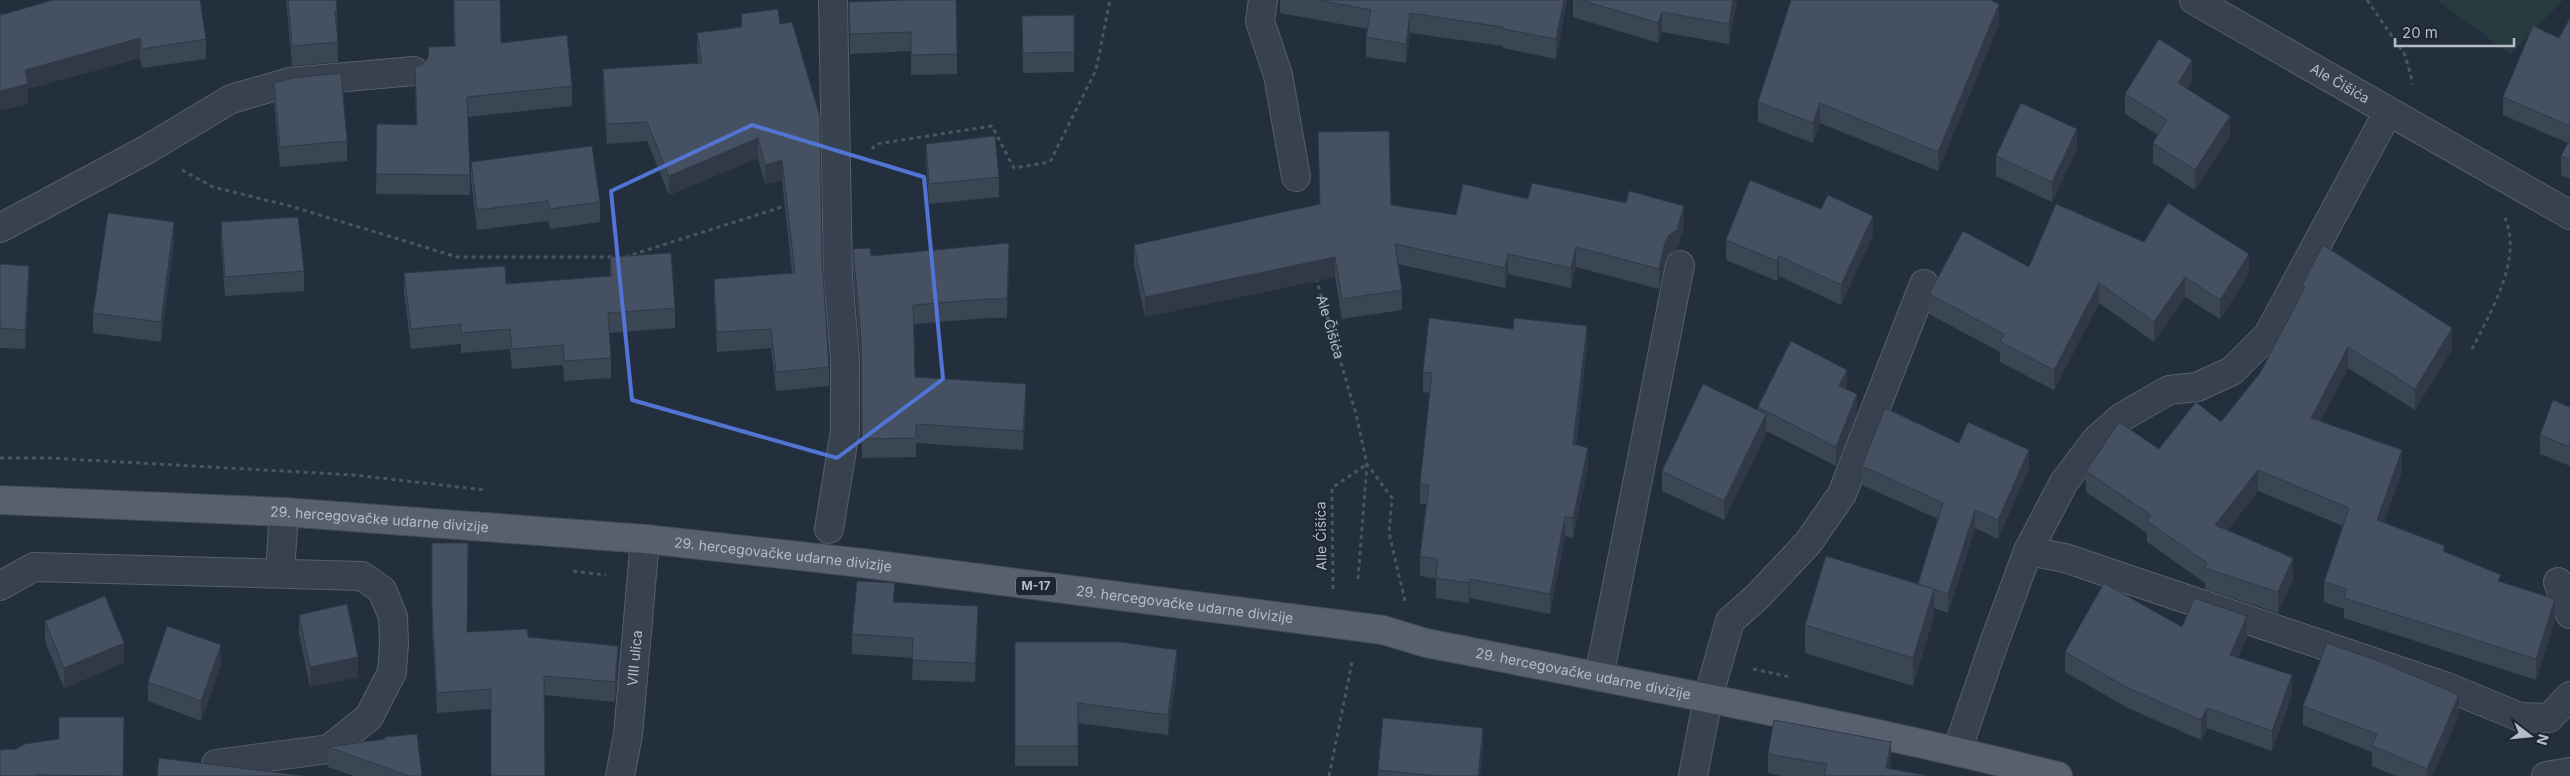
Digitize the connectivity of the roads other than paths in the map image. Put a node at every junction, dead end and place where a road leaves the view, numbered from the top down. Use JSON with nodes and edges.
{"nodes":[{"id":1,"x":833,"y":0,"type":"edge"},
{"id":2,"x":1263,"y":0,"type":"edge"},
{"id":3,"x":2194,"y":0,"type":"edge"},
{"id":4,"x":414,"y":71,"type":"edge"},
{"id":5,"x":2388,"y":112,"type":"junction"},
{"id":6,"x":1296,"y":177,"type":"dead end"},
{"id":7,"x":2570,"y":215,"type":"edge"},
{"id":8,"x":0,"y":228,"type":"edge"},
{"id":9,"x":1680,"y":265,"type":"dead end"},
{"id":10,"x":1924,"y":284,"type":"dead end"},
{"id":11,"x":0,"y":500,"type":"edge"},
{"id":12,"x":284,"y":512,"type":"junction"},
{"id":13,"x":829,"y":529,"type":"dead end"},
{"id":14,"x":645,"y":539,"type":"junction"},
{"id":15,"x":2028,"y":551,"type":"junction"},
{"id":16,"x":280,"y":573,"type":"junction"},
{"id":17,"x":2558,"y":582,"type":"dead end"},
{"id":18,"x":0,"y":586,"type":"edge"},
{"id":19,"x":2570,"y":614,"type":"edge"},
{"id":20,"x":1599,"y":677,"type":"junction"},
{"id":21,"x":2570,"y":696,"type":"edge"},
{"id":22,"x":1708,"y":698,"type":"junction"},
{"id":23,"x":1957,"y":751,"type":"junction"},
{"id":24,"x":216,"y":764,"type":"edge"},
{"id":25,"x":2570,"y":772,"type":"edge"},
{"id":26,"x":620,"y":776,"type":"edge"},
{"id":27,"x":1693,"y":776,"type":"edge"},
{"id":28,"x":2058,"y":776,"type":"edge"},
{"id":29,"x":2546,"y":776,"type":"edge"}],
"edges":[{"from":1,"to":13,"type":"street"},
{"from":2,"to":6,"type":"street"},
{"from":3,"to":5,"type":"street","name":"Ale Čišića"},
{"from":4,"to":8,"type":"street"},
{"from":5,"to":7,"type":"street","name":"Ale Čišića"},
{"from":5,"to":15,"type":"street"},
{"from":9,"to":20,"type":"street"},
{"from":10,"to":22,"type":"street"},
{"from":11,"to":12,"type":"main road","name":"29. hercegovačke udarne divizije","number":"M-17"},
{"from":12,"to":14,"type":"main road","name":"29. hercegovačke udarne divizije","number":"M-17"},
{"from":12,"to":16,"type":"street"},
{"from":14,"to":20,"type":"main road","name":"29. hercegovačke udarne divizije","number":"M-17"},
{"from":14,"to":26,"type":"street","name":"VIII ulica"},
{"from":15,"to":21,"type":"street"},
{"from":15,"to":23,"type":"street"},
{"from":16,"to":18,"type":"street"},
{"from":16,"to":24,"type":"street"},
{"from":17,"to":19,"type":"street"},
{"from":20,"to":22,"type":"main road","name":"29. hercegovačke udarne divizije","number":"M-17"},
{"from":22,"to":23,"type":"main road","name":"29. hercegovačke udarne divizije","number":"M-17"},
{"from":22,"to":27,"type":"street"},
{"from":23,"to":28,"type":"main road","name":"29. hercegovačke udarne divizije","number":"M-17"},
{"from":25,"to":29,"type":"street"}]}
